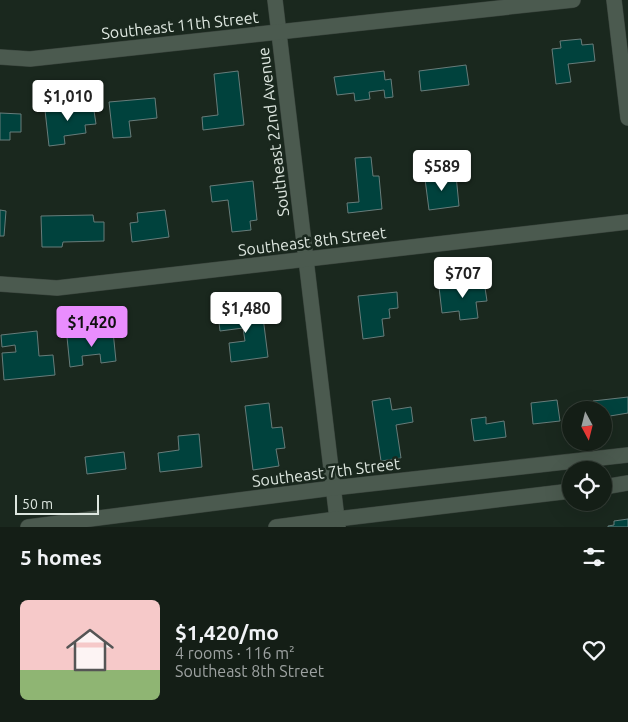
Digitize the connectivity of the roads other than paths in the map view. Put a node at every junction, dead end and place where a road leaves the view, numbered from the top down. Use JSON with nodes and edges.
{"nodes":[{"id":1,"x":275,"y":0,"type":"edge"},
{"id":2,"x":573,"y":0,"type":"edge"},
{"id":3,"x":614,"y":0,"type":"edge"},
{"id":4,"x":278,"y":31,"type":"junction"},
{"id":5,"x":0,"y":57,"type":"edge"},
{"id":6,"x":628,"y":118,"type":"edge"},
{"id":7,"x":628,"y":222,"type":"edge"},
{"id":8,"x":306,"y":260,"type":"junction"},
{"id":9,"x":0,"y":284,"type":"edge"},
{"id":10,"x":628,"y":455,"type":"edge"},
{"id":11,"x":628,"y":483,"type":"edge"},
{"id":12,"x":612,"y":485,"type":"edge"},
{"id":13,"x":333,"y":488,"type":"junction"},
{"id":14,"x":562,"y":492,"type":"edge"},
{"id":15,"x":337,"y":523,"type":"edge"},
{"id":16,"x":28,"y":527,"type":"edge"},
{"id":17,"x":276,"y":527,"type":"edge"}],
"edges":[{"from":1,"to":4,"type":"street","name":"Southeast 22nd Avenue"},
{"from":2,"to":4,"type":"street","name":"Southeast 11th Street"},
{"from":3,"to":6,"type":"street"},
{"from":4,"to":5,"type":"street","name":"Southeast 11th Street"},
{"from":4,"to":8,"type":"street","name":"Southeast 22nd Avenue"},
{"from":7,"to":8,"type":"street","name":"Southeast 8th Street"},
{"from":8,"to":9,"type":"street","name":"Southeast 8th Street"},
{"from":8,"to":13,"type":"street","name":"Southeast 22nd Avenue"},
{"from":10,"to":13,"type":"street","name":"Southeast 7th Street"},
{"from":11,"to":12,"type":"street"},
{"from":13,"to":15,"type":"street","name":"Southeast 22nd Avenue"},
{"from":13,"to":16,"type":"street","name":"Southeast 7th Street"},
{"from":14,"to":15,"type":"street"},
{"from":15,"to":17,"type":"street"}]}
